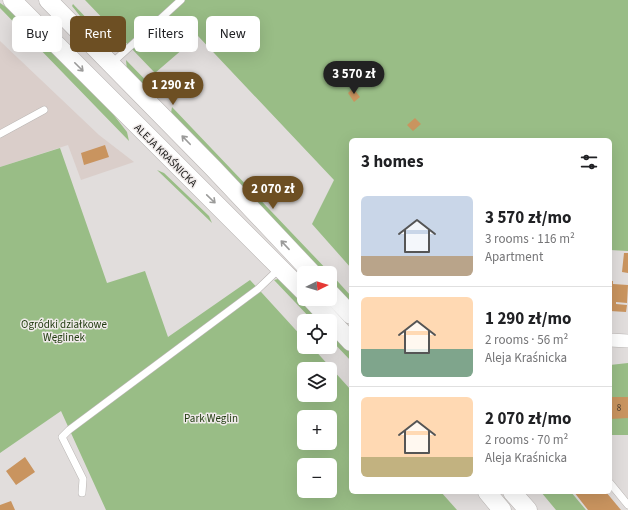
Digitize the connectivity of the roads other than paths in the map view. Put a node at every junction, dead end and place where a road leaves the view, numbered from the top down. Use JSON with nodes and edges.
{"nodes":[{"id":1,"x":12,"y":0,"type":"edge"},
{"id":2,"x":48,"y":0,"type":"edge"},
{"id":3,"x":181,"y":0,"type":"edge"},
{"id":4,"x":111,"y":64,"type":"junction"},
{"id":5,"x":44,"y":110,"type":"dead end"},
{"id":6,"x":0,"y":134,"type":"edge"},
{"id":7,"x":305,"y":266,"type":"edge"},
{"id":8,"x":280,"y":267,"type":"junction"},
{"id":9,"x":297,"y":285,"type":"edge"},
{"id":10,"x":337,"y":300,"type":"edge"},
{"id":11,"x":318,"y":306,"type":"edge"},
{"id":12,"x":349,"y":313,"type":"edge"},
{"id":13,"x":349,"y":340,"type":"edge"},
{"id":14,"x":612,"y":340,"type":"edge"},
{"id":15,"x":628,"y":341,"type":"edge"},
{"id":16,"x":612,"y":485,"type":"edge"},
{"id":17,"x":82,"y":493,"type":"dead end"},
{"id":18,"x":489,"y":494,"type":"edge"},
{"id":19,"x":514,"y":494,"type":"edge"},
{"id":20,"x":628,"y":504,"type":"edge"},
{"id":21,"x":502,"y":510,"type":"edge"},
{"id":22,"x":528,"y":510,"type":"edge"}],
"edges":[{"from":1,"to":8,"type":"main road","name":"ALEJA KRAŚNICKA","one_way":true},
{"from":2,"to":4,"type":"main road"},
{"from":3,"to":4,"type":"lane"},
{"from":7,"to":4,"type":"main road","one_way":true},
{"from":5,"to":6,"type":"lane"},
{"from":8,"to":9,"type":"main road","name":"ALEJA KRAŚNICKA"},
{"from":8,"to":17,"type":"lane"},
{"from":10,"to":12,"type":"main road"},
{"from":11,"to":13,"type":"main road"},
{"from":14,"to":15,"type":"street"},
{"from":16,"to":20,"type":"lane"},
{"from":18,"to":21,"type":"main road"},
{"from":19,"to":22,"type":"main road"}]}
